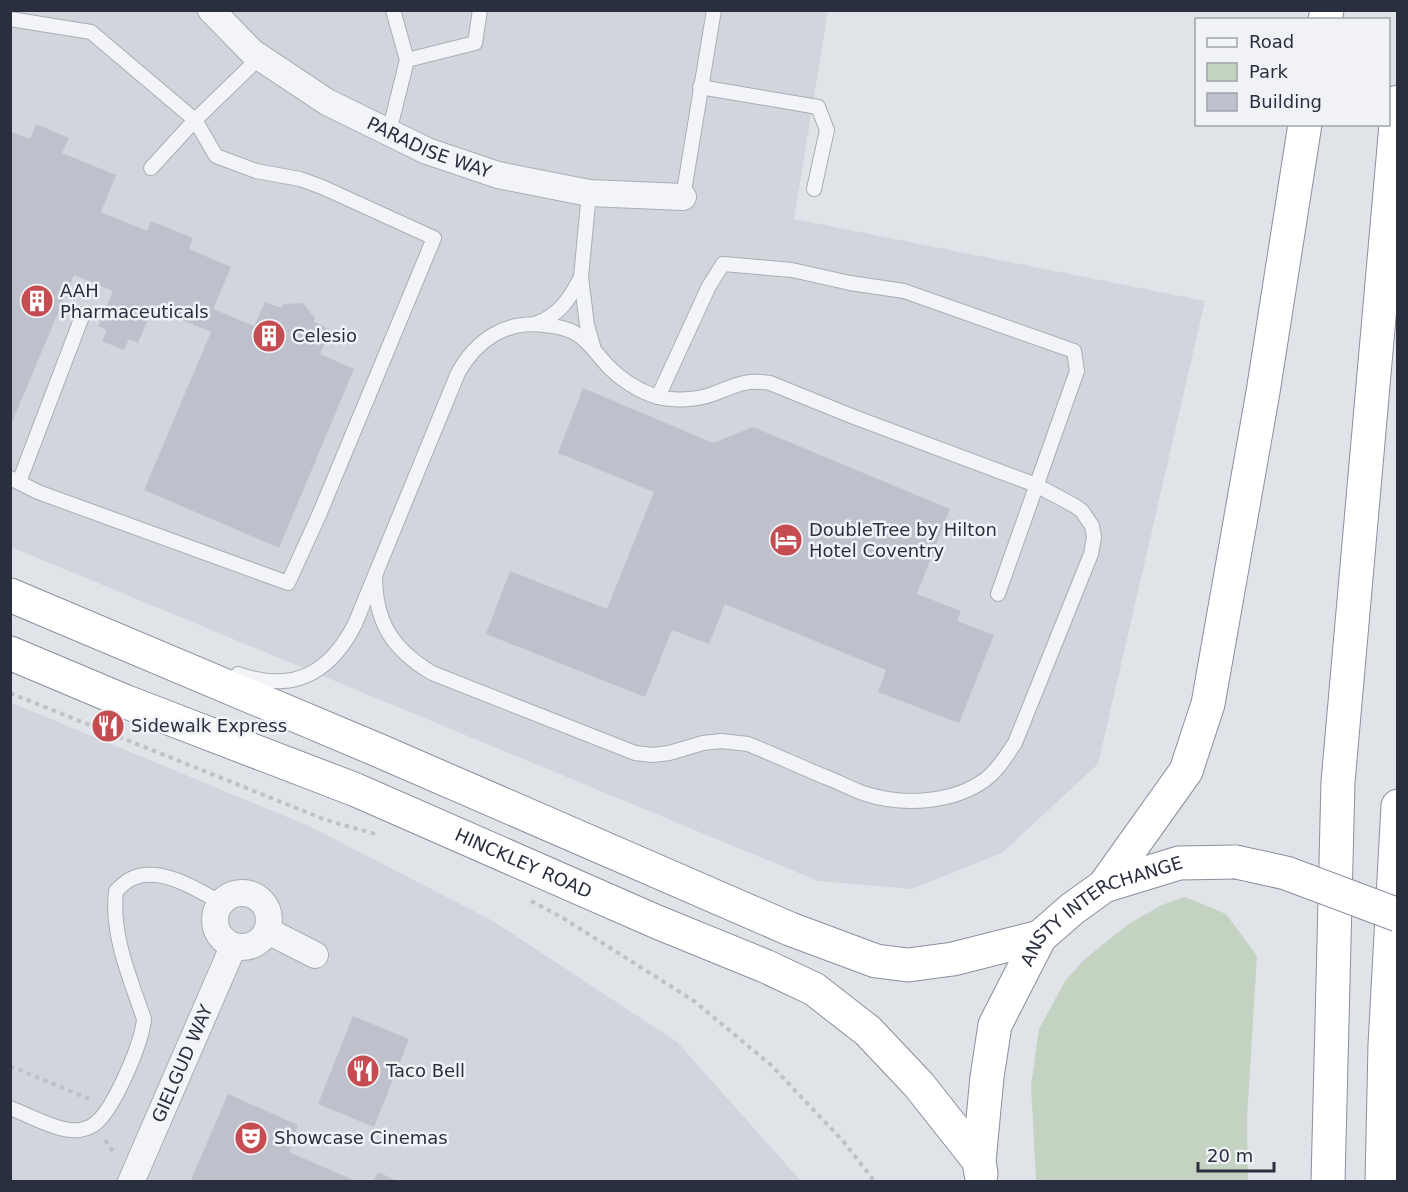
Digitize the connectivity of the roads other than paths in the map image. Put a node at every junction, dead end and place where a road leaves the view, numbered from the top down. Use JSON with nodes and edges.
{"nodes":[{"id":1,"x":211,"y":10,"type":"edge"},
{"id":2,"x":393,"y":10,"type":"edge"},
{"id":3,"x":480,"y":10,"type":"edge"},
{"id":4,"x":714,"y":10,"type":"edge"},
{"id":5,"x":10,"y":18,"type":"edge"},
{"id":6,"x":260,"y":57,"type":"junction"},
{"id":7,"x":407,"y":60,"type":"junction"},
{"id":8,"x":700,"y":87,"type":"junction"},
{"id":9,"x":1398,"y":102,"type":"edge"},
{"id":10,"x":195,"y":120,"type":"junction"},
{"id":11,"x":1305,"y":126,"type":"edge"},
{"id":12,"x":388,"y":132,"type":"junction"},
{"id":13,"x":151,"y":168,"type":"dead end"},
{"id":14,"x":814,"y":189,"type":"dead end"},
{"id":15,"x":589,"y":193,"type":"junction"},
{"id":16,"x":683,"y":197,"type":"joint"},
{"id":17,"x":581,"y":278,"type":"junction"},
{"id":18,"x":83,"y":314,"type":"dead end"},
{"id":19,"x":535,"y":324,"type":"junction"},
{"id":20,"x":593,"y":346,"type":"junction"},
{"id":21,"x":658,"y":397,"type":"junction"},
{"id":22,"x":15,"y":480,"type":"edge"},
{"id":23,"x":1036,"y":486,"type":"junction"},
{"id":24,"x":375,"y":575,"type":"junction"},
{"id":25,"x":998,"y":594,"type":"dead end"},
{"id":26,"x":25,"y":601,"type":"edge"},
{"id":27,"x":10,"y":653,"type":"edge"},
{"id":28,"x":1398,"y":806,"type":"edge"},
{"id":29,"x":1104,"y":886,"type":"junction"},
{"id":30,"x":221,"y":903,"type":"junction"},
{"id":31,"x":1398,"y":915,"type":"edge"},
{"id":32,"x":267,"y":931,"type":"junction"},
{"id":33,"x":1040,"y":937,"type":"junction"},
{"id":34,"x":233,"y":947,"type":"junction"},
{"id":35,"x":315,"y":955,"type":"dead end"},
{"id":36,"x":10,"y":1108,"type":"edge"},
{"id":37,"x":980,"y":1171,"type":"edge"},
{"id":38,"x":132,"y":1180,"type":"edge"},
{"id":39,"x":1328,"y":1182,"type":"edge"},
{"id":40,"x":1382,"y":1182,"type":"edge"}],
"edges":[{"from":1,"to":6,"type":"street","name":"PARADISE WAY"},
{"from":2,"to":7,"type":"lane"},
{"from":3,"to":7,"type":"lane"},
{"from":4,"to":8,"type":"lane"},
{"from":5,"to":10,"type":"lane"},
{"from":6,"to":10,"type":"lane"},
{"from":6,"to":12,"type":"street","name":"PARADISE WAY"},
{"from":7,"to":12,"type":"lane"},
{"from":8,"to":14,"type":"lane"},
{"from":8,"to":16,"type":"lane"},
{"from":9,"to":39,"type":"highway"},
{"from":10,"to":13,"type":"lane"},
{"from":10,"to":22,"type":"lane"},
{"from":11,"to":29,"type":"highway"},
{"from":12,"to":15,"type":"street","name":"PARADISE WAY"},
{"from":15,"to":16,"type":"street","name":"PARADISE WAY"},
{"from":15,"to":17,"type":"lane"},
{"from":17,"to":19,"type":"lane"},
{"from":17,"to":20,"type":"lane"},
{"from":18,"to":22,"type":"lane"},
{"from":19,"to":20,"type":"lane"},
{"from":19,"to":24,"type":"lane"},
{"from":20,"to":21,"type":"lane"},
{"from":21,"to":23,"type":"lane"},
{"from":21,"to":23,"type":"lane"},
{"from":23,"to":24,"type":"lane"},
{"from":23,"to":25,"type":"lane"},
{"from":24,"to":26,"type":"lane"},
{"from":26,"to":33,"type":"highway"},
{"from":27,"to":37,"type":"highway","name":"HINCKLEY ROAD"},
{"from":28,"to":40,"type":"highway"},
{"from":29,"to":31,"type":"highway","name":"ANSTY INTERCHANGE","bridge":true},
{"from":29,"to":33,"type":"highway","name":"ANSTY INTERCHANGE"},
{"from":30,"to":32,"type":"street"},
{"from":30,"to":34,"type":"street"},
{"from":30,"to":36,"type":"lane"},
{"from":32,"to":34,"type":"street"},
{"from":32,"to":35,"type":"street"},
{"from":33,"to":37,"type":"highway","name":"ANSTY INTERCHANGE"},
{"from":34,"to":38,"type":"street","name":"GIELGUD WAY"}]}
